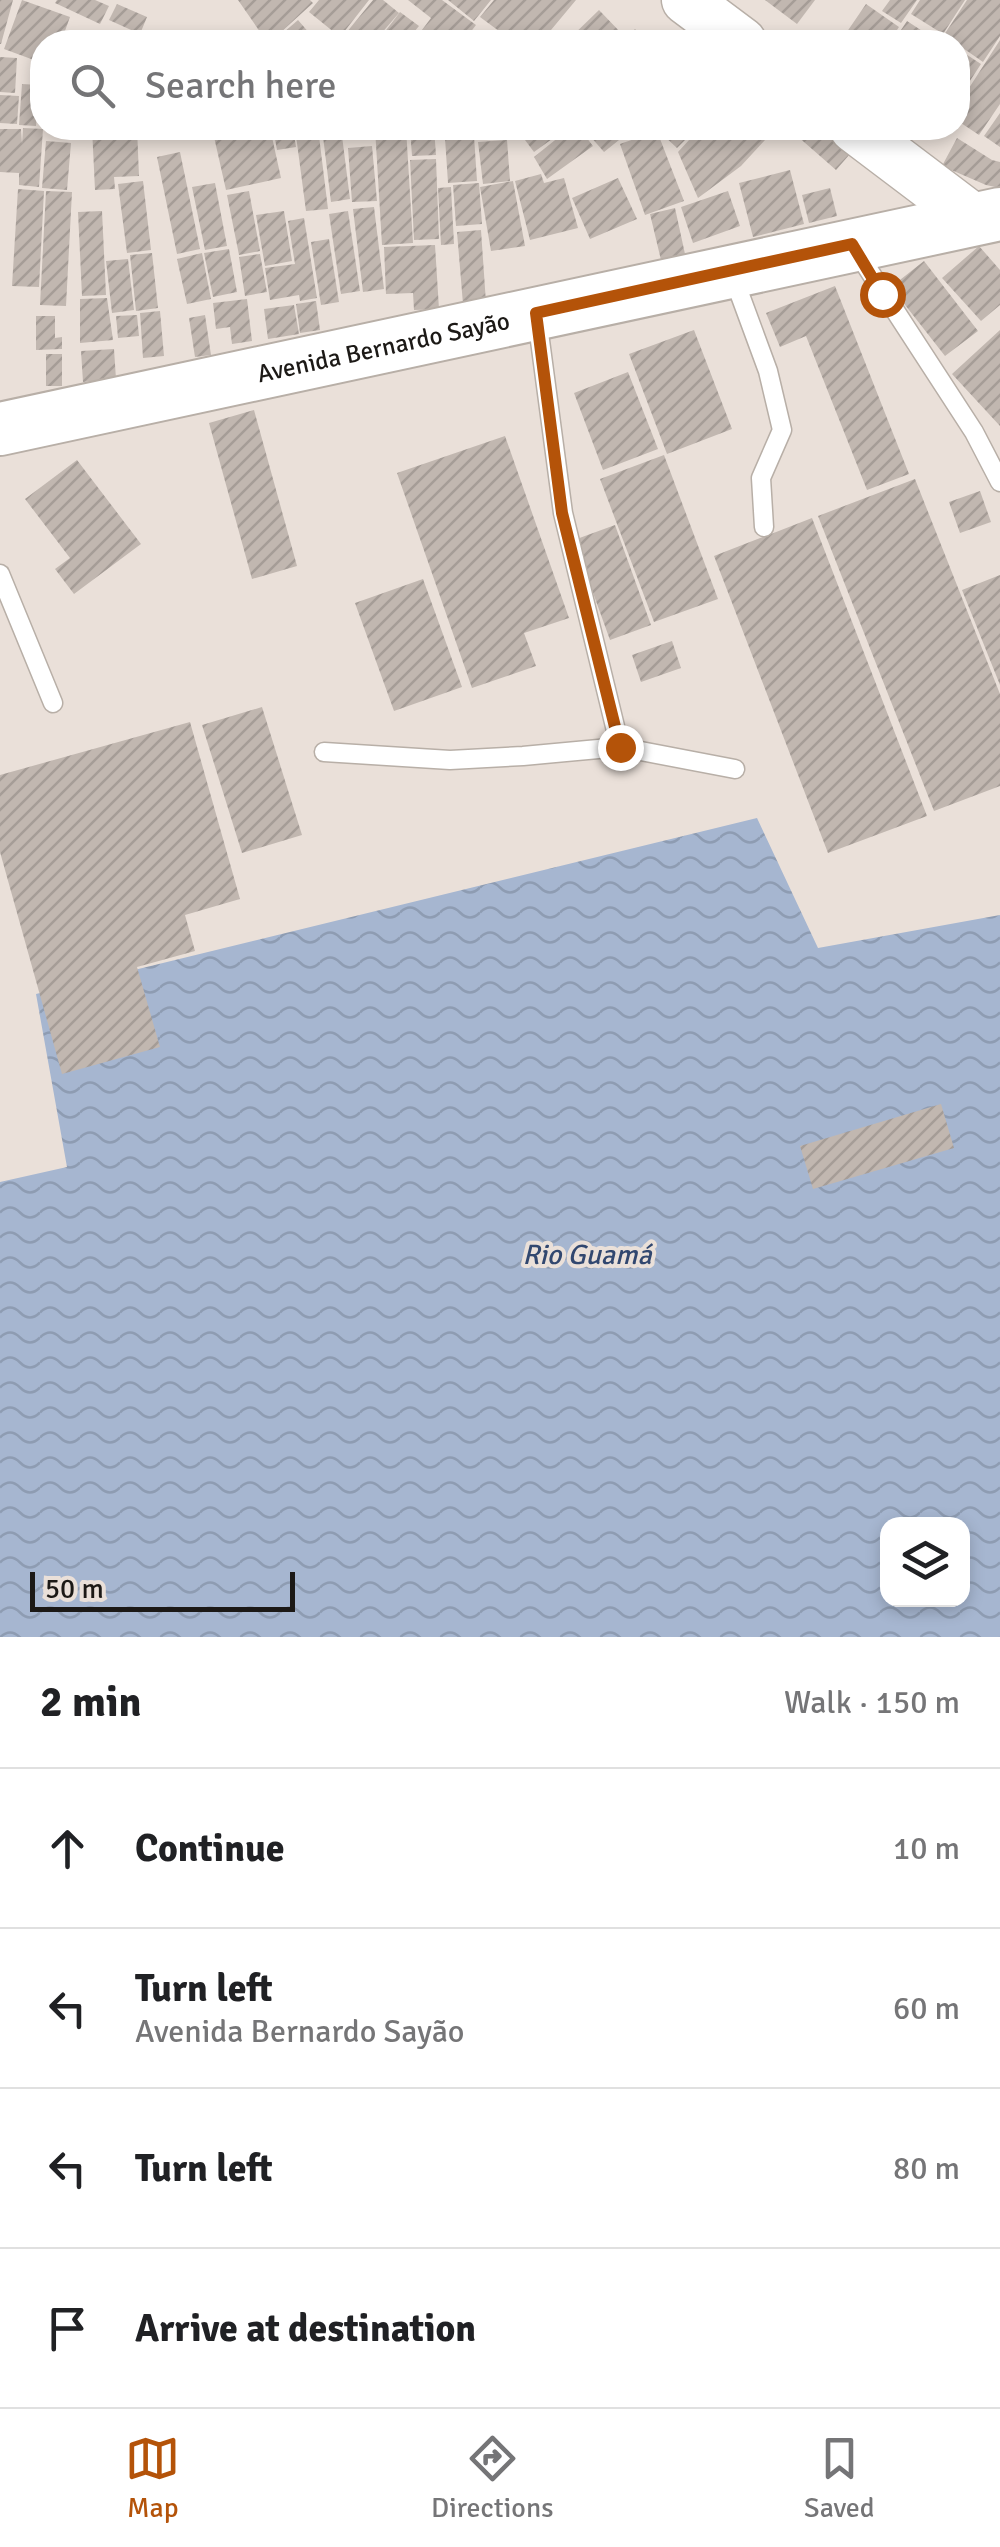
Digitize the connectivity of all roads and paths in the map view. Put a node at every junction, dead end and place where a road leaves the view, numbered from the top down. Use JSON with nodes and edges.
{"nodes":[{"id":1,"x":686,"y":0,"type":"edge"},
{"id":2,"x":726,"y":30,"type":"edge"},
{"id":3,"x":872,"y":140,"type":"edge"},
{"id":4,"x":986,"y":216,"type":"edge"},
{"id":5,"x":852,"y":244,"type":"junction"},
{"id":6,"x":731,"y":271,"type":"junction"},
{"id":7,"x":536,"y":313,"type":"junction"},
{"id":8,"x":0,"y":430,"type":"edge"},
{"id":9,"x":1000,"y":482,"type":"edge"},
{"id":10,"x":764,"y":527,"type":"dead end"},
{"id":11,"x":0,"y":574,"type":"edge"},
{"id":12,"x":54,"y":702,"type":"dead end"},
{"id":13,"x":620,"y":747,"type":"junction"},
{"id":14,"x":324,"y":752,"type":"dead end"},
{"id":15,"x":735,"y":769,"type":"dead end"}],
"edges":[{"from":1,"to":2,"type":"street"},
{"from":3,"to":4,"type":"street"},
{"from":4,"to":5,"type":"main road","name":"Avenida Bernardo Sayão"},
{"from":5,"to":6,"type":"main road","name":"Avenida Bernardo Sayão"},
{"from":5,"to":9,"type":"lane"},
{"from":6,"to":7,"type":"main road","name":"Avenida Bernardo Sayão"},
{"from":6,"to":10,"type":"lane"},
{"from":7,"to":8,"type":"main road","name":"Avenida Bernardo Sayão"},
{"from":7,"to":13,"type":"lane"},
{"from":11,"to":12,"type":"lane"},
{"from":13,"to":14,"type":"lane"},
{"from":13,"to":15,"type":"lane"}]}
